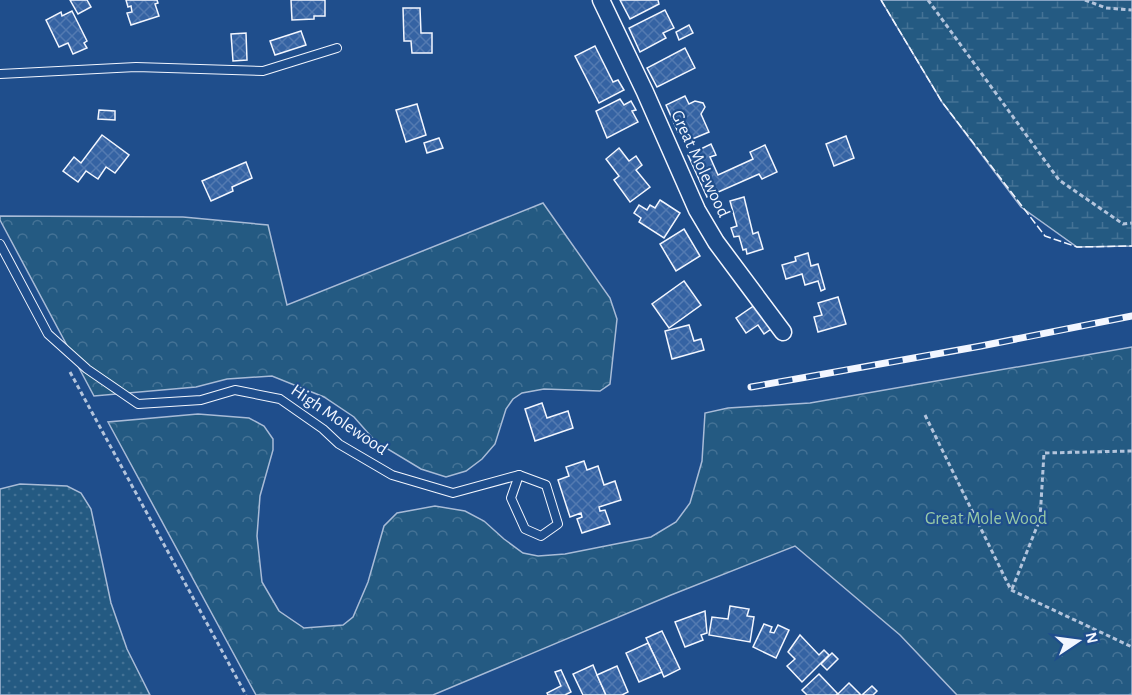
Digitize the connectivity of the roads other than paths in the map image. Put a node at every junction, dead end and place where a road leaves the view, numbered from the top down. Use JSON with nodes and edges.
{"nodes":[{"id":1,"x":601,"y":0,"type":"edge"},
{"id":2,"x":337,"y":48,"type":"dead end"},
{"id":3,"x":0,"y":74,"type":"edge"},
{"id":4,"x":0,"y":244,"type":"edge"},
{"id":5,"x":783,"y":332,"type":"dead end"},
{"id":6,"x":519,"y":476,"type":"junction"}],
"edges":[{"from":1,"to":5,"type":"street","name":"Great Molewood"},
{"from":2,"to":3,"type":"lane"},
{"from":4,"to":6,"type":"lane","name":"High Molewood"},
{"from":6,"to":6,"type":"lane"}]}
